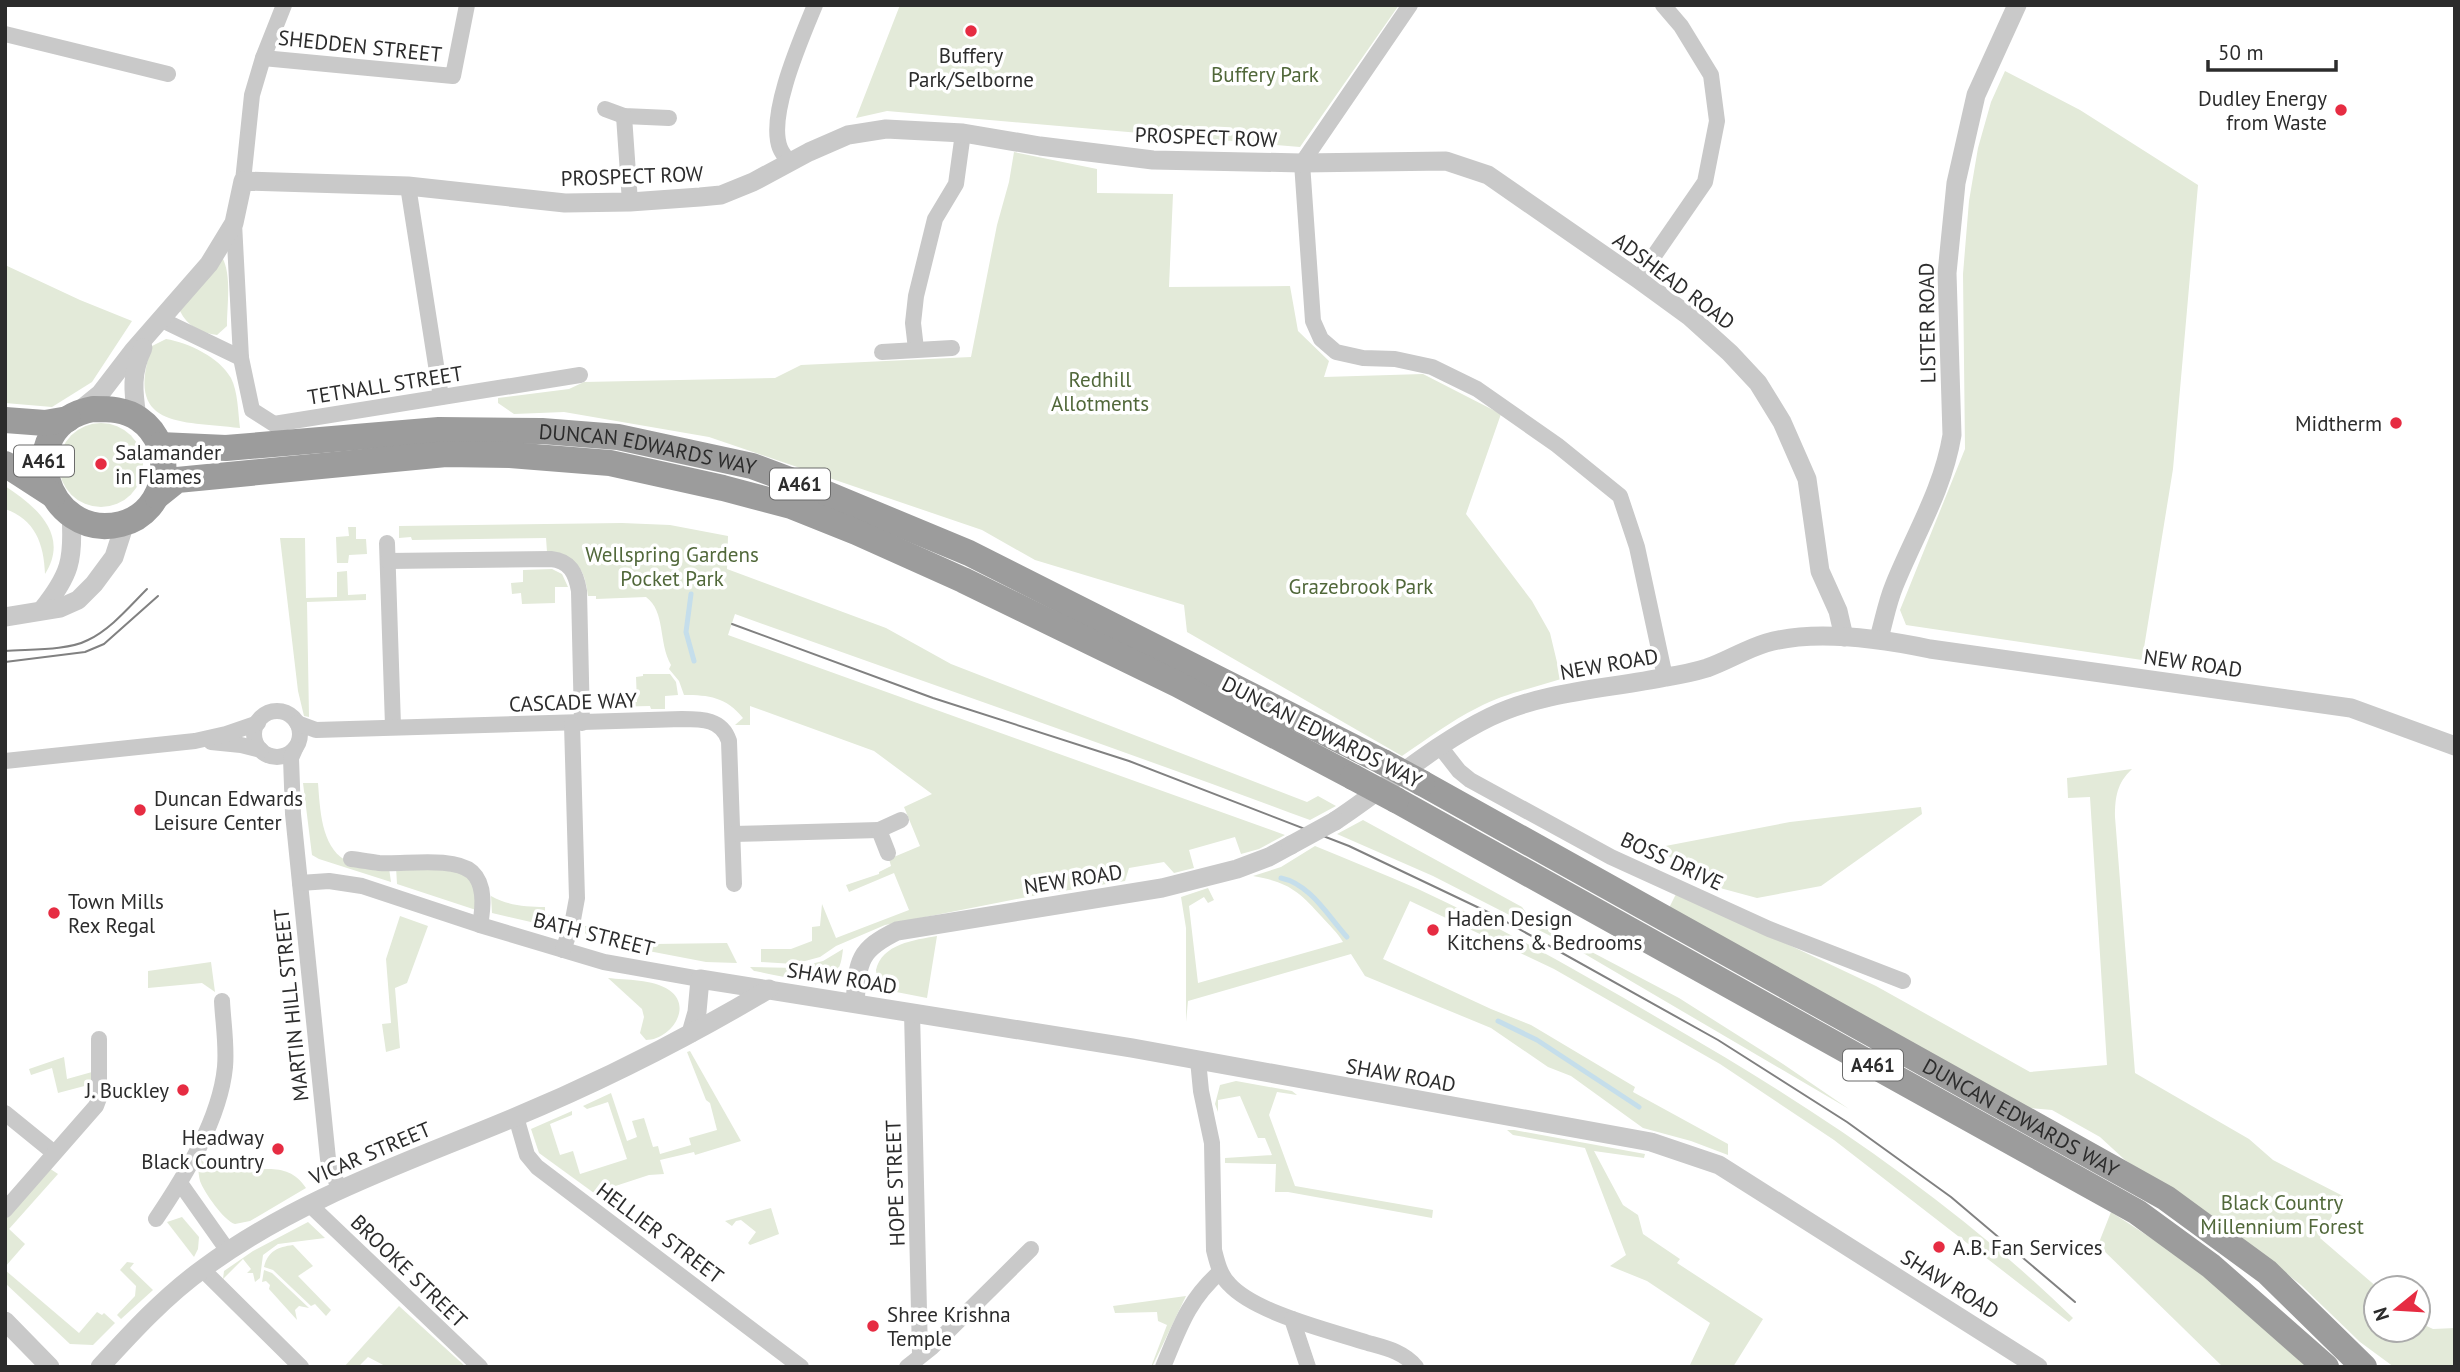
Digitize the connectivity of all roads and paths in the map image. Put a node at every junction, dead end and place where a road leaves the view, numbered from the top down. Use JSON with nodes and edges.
{"nodes":[{"id":1,"x":284,"y":5,"type":"edge"},
{"id":2,"x":467,"y":5,"type":"edge"},
{"id":3,"x":815,"y":5,"type":"edge"},
{"id":4,"x":1410,"y":5,"type":"edge"},
{"id":5,"x":1663,"y":5,"type":"edge"},
{"id":6,"x":2017,"y":5,"type":"edge"},
{"id":7,"x":5,"y":34,"type":"edge"},
{"id":8,"x":263,"y":58,"type":"junction"},
{"id":9,"x":168,"y":74,"type":"dead end"},
{"id":10,"x":605,"y":109,"type":"dead end"},
{"id":11,"x":624,"y":116,"type":"junction"},
{"id":12,"x":669,"y":118,"type":"dead end"},
{"id":13,"x":963,"y":133,"type":"junction"},
{"id":14,"x":789,"y":162,"type":"junction"},
{"id":15,"x":1302,"y":163,"type":"junction"},
{"id":16,"x":243,"y":181,"type":"junction"},
{"id":17,"x":408,"y":186,"type":"junction"},
{"id":18,"x":630,"y":202,"type":"junction"},
{"id":19,"x":234,"y":223,"type":"junction"},
{"id":20,"x":1638,"y":279,"type":"junction"},
{"id":21,"x":156,"y":325,"type":"junction"},
{"id":22,"x":952,"y":348,"type":"dead end"},
{"id":23,"x":916,"y":349,"type":"junction"},
{"id":24,"x":882,"y":352,"type":"dead end"},
{"id":25,"x":241,"y":358,"type":"junction"},
{"id":26,"x":580,"y":375,"type":"dead end"},
{"id":27,"x":441,"y":397,"type":"junction"},
{"id":28,"x":73,"y":416,"type":"junction"},
{"id":29,"x":137,"y":418,"type":"junction"},
{"id":30,"x":5,"y":420,"type":"edge"},
{"id":31,"x":160,"y":445,"type":"junction"},
{"id":32,"x":5,"y":464,"type":"edge"},
{"id":33,"x":53,"y":495,"type":"junction"},
{"id":34,"x":158,"y":496,"type":"junction"},
{"id":35,"x":71,"y":515,"type":"junction"},
{"id":36,"x":125,"y":523,"type":"junction"},
{"id":37,"x":387,"y":543,"type":"dead end"},
{"id":38,"x":388,"y":562,"type":"junction"},
{"id":39,"x":42,"y":610,"type":"junction"},
{"id":40,"x":5,"y":617,"type":"edge"},
{"id":41,"x":1844,"y":637,"type":"junction"},
{"id":42,"x":1879,"y":638,"type":"junction"},
{"id":43,"x":1665,"y":677,"type":"junction"},
{"id":44,"x":258,"y":723,"type":"junction"},
{"id":45,"x":297,"y":723,"type":"junction"},
{"id":46,"x":577,"y":723,"type":"junction"},
{"id":47,"x":393,"y":726,"type":"junction"},
{"id":48,"x":316,"y":730,"type":"junction"},
{"id":49,"x":195,"y":741,"type":"junction"},
{"id":50,"x":297,"y":745,"type":"junction"},
{"id":51,"x":2455,"y":746,"type":"edge"},
{"id":52,"x":1441,"y":748,"type":"junction"},
{"id":53,"x":265,"y":753,"type":"junction"},
{"id":54,"x":5,"y":761,"type":"edge"},
{"id":55,"x":293,"y":814,"type":"junction"},
{"id":56,"x":901,"y":820,"type":"dead end"},
{"id":57,"x":879,"y":830,"type":"junction"},
{"id":58,"x":733,"y":834,"type":"junction"},
{"id":59,"x":888,"y":853,"type":"dead end"},
{"id":60,"x":351,"y":859,"type":"dead end"},
{"id":61,"x":300,"y":883,"type":"junction"},
{"id":62,"x":734,"y":884,"type":"dead end"},
{"id":63,"x":480,"y":925,"type":"junction"},
{"id":64,"x":563,"y":950,"type":"junction"},
{"id":65,"x":700,"y":979,"type":"junction"},
{"id":66,"x":1903,"y":981,"type":"dead end"},
{"id":67,"x":769,"y":989,"type":"junction"},
{"id":68,"x":222,"y":1001,"type":"dead end"},
{"id":69,"x":855,"y":1003,"type":"junction"},
{"id":70,"x":912,"y":1012,"type":"junction"},
{"id":71,"x":691,"y":1033,"type":"junction"},
{"id":72,"x":99,"y":1039,"type":"dead end"},
{"id":73,"x":1198,"y":1060,"type":"junction"},
{"id":74,"x":5,"y":1113,"type":"edge"},
{"id":75,"x":516,"y":1117,"type":"junction"},
{"id":76,"x":53,"y":1152,"type":"junction"},
{"id":77,"x":180,"y":1184,"type":"junction"},
{"id":78,"x":339,"y":1189,"type":"junction"},
{"id":79,"x":309,"y":1204,"type":"junction"},
{"id":80,"x":5,"y":1210,"type":"edge"},
{"id":81,"x":156,"y":1219,"type":"dead end"},
{"id":82,"x":1031,"y":1249,"type":"dead end"},
{"id":83,"x":228,"y":1251,"type":"junction"},
{"id":84,"x":202,"y":1269,"type":"junction"},
{"id":85,"x":1220,"y":1272,"type":"junction"},
{"id":86,"x":1293,"y":1320,"type":"junction"},
{"id":87,"x":5,"y":1321,"type":"edge"},
{"id":88,"x":920,"y":1354,"type":"junction"},
{"id":89,"x":50,"y":1367,"type":"edge"},
{"id":90,"x":100,"y":1367,"type":"edge"},
{"id":91,"x":301,"y":1367,"type":"edge"},
{"id":92,"x":481,"y":1367,"type":"edge"},
{"id":93,"x":801,"y":1367,"type":"edge"},
{"id":94,"x":907,"y":1367,"type":"edge"},
{"id":95,"x":1163,"y":1367,"type":"edge"},
{"id":96,"x":1308,"y":1367,"type":"edge"},
{"id":97,"x":1416,"y":1367,"type":"edge"},
{"id":98,"x":2038,"y":1367,"type":"edge"},
{"id":99,"x":2326,"y":1367,"type":"edge"},
{"id":100,"x":2364,"y":1367,"type":"edge"}],
"edges":[{"from":1,"to":8,"type":"street"},
{"from":2,"to":8,"type":"street","name":"SHEDDEN STREET"},
{"from":3,"to":14,"type":"street"},
{"from":4,"to":15,"type":"street"},
{"from":5,"to":20,"type":"street"},
{"from":6,"to":42,"type":"street","name":"LISTER ROAD"},
{"from":7,"to":9,"type":"street"},
{"from":8,"to":16,"type":"street"},
{"from":10,"to":11,"type":"street"},
{"from":11,"to":12,"type":"street"},
{"from":11,"to":18,"type":"street"},
{"from":13,"to":14,"type":"street","name":"PROSPECT ROW"},
{"from":13,"to":15,"type":"street","name":"PROSPECT ROW"},
{"from":13,"to":23,"type":"street"},
{"from":14,"to":18,"type":"street","name":"PROSPECT ROW"},
{"from":15,"to":20,"type":"street","name":"ADSHEAD ROAD"},
{"from":15,"to":43,"type":"street"},
{"from":16,"to":17,"type":"street","name":"PROSPECT ROW"},
{"from":16,"to":19,"type":"street"},
{"from":17,"to":18,"type":"street","name":"PROSPECT ROW"},
{"from":17,"to":27,"type":"street"},
{"from":19,"to":21,"type":"street"},
{"from":19,"to":25,"type":"street","name":"TETNALL STREET"},
{"from":20,"to":41,"type":"street","name":"ADSHEAD ROAD"},
{"from":21,"to":25,"type":"street"},
{"from":21,"to":28,"type":"street"},
{"from":21,"to":29,"type":"street"},
{"from":22,"to":23,"type":"street"},
{"from":23,"to":24,"type":"street"},
{"from":25,"to":27,"type":"street","name":"TETNALL STREET"},
{"from":26,"to":27,"type":"street","name":"TETNALL STREET"},
{"from":28,"to":29,"type":"highway","number":"A461"},
{"from":28,"to":30,"type":"highway","number":"A461"},
{"from":28,"to":33,"type":"highway","number":"A461"},
{"from":29,"to":31,"type":"highway"},
{"from":31,"to":34,"type":"highway"},
{"from":31,"to":100,"type":"highway","name":"DUNCAN EDWARDS WAY","number":"A461","bridge":true},
{"from":32,"to":33,"type":"highway","number":"A461"},
{"from":33,"to":35,"type":"highway","number":"A461"},
{"from":34,"to":36,"type":"highway","number":"A461"},
{"from":34,"to":99,"type":"highway","name":"DUNCAN EDWARDS WAY","number":"A461","bridge":true},
{"from":35,"to":36,"type":"highway","number":"A461"},
{"from":35,"to":39,"type":"street"},
{"from":36,"to":39,"type":"street"},
{"from":37,"to":38,"type":"street"},
{"from":38,"to":46,"type":"street"},
{"from":38,"to":47,"type":"street"},
{"from":39,"to":40,"type":"street"},
{"from":41,"to":42,"type":"street","name":"NEW ROAD"},
{"from":41,"to":43,"type":"street","name":"NEW ROAD"},
{"from":42,"to":51,"type":"street","name":"NEW ROAD"},
{"from":43,"to":52,"type":"street","name":"NEW ROAD"},
{"from":44,"to":45,"type":"street"},
{"from":44,"to":49,"type":"street"},
{"from":44,"to":53,"type":"street","name":"MARTIN HILL STREET"},
{"from":45,"to":48,"type":"street","name":"CASCADE WAY"},
{"from":45,"to":50,"type":"street","name":"MARTIN HILL STREET"},
{"from":46,"to":47,"type":"street","name":"CASCADE WAY"},
{"from":46,"to":58,"type":"street","name":"CASCADE WAY"},
{"from":46,"to":64,"type":"street"},
{"from":47,"to":48,"type":"street","name":"CASCADE WAY"},
{"from":48,"to":50,"type":"street","name":"CASCADE WAY"},
{"from":49,"to":53,"type":"street"},
{"from":49,"to":54,"type":"street"},
{"from":50,"to":53,"type":"street"},
{"from":50,"to":55,"type":"street","name":"MARTIN HILL STREET"},
{"from":52,"to":66,"type":"street","name":"BOSS DRIVE"},
{"from":52,"to":69,"type":"street","name":"NEW ROAD","bridge":true},
{"from":53,"to":55,"type":"street","name":"MARTIN HILL STREET"},
{"from":55,"to":61,"type":"street","name":"MARTIN HILL STREET"},
{"from":56,"to":57,"type":"street"},
{"from":57,"to":58,"type":"street"},
{"from":57,"to":59,"type":"street"},
{"from":58,"to":62,"type":"street","name":"CASCADE WAY"},
{"from":60,"to":63,"type":"street"},
{"from":61,"to":63,"type":"street","name":"BATH STREET"},
{"from":61,"to":78,"type":"street","name":"MARTIN HILL STREET"},
{"from":63,"to":64,"type":"street","name":"BATH STREET"},
{"from":64,"to":65,"type":"street","name":"BATH STREET"},
{"from":65,"to":67,"type":"street","name":"SHAW ROAD"},
{"from":65,"to":71,"type":"street"},
{"from":67,"to":69,"type":"street","name":"SHAW ROAD"},
{"from":67,"to":71,"type":"street","name":"VICAR STREET"},
{"from":68,"to":77,"type":"street"},
{"from":69,"to":70,"type":"street","name":"SHAW ROAD"},
{"from":70,"to":73,"type":"street","name":"SHAW ROAD"},
{"from":70,"to":88,"type":"street","name":"HOPE STREET"},
{"from":71,"to":75,"type":"street","name":"VICAR STREET"},
{"from":72,"to":76,"type":"street"},
{"from":73,"to":85,"type":"street"},
{"from":73,"to":98,"type":"street","name":"SHAW ROAD"},
{"from":74,"to":76,"type":"street"},
{"from":75,"to":78,"type":"street","name":"VICAR STREET"},
{"from":75,"to":93,"type":"street","name":"HELLIER STREET"},
{"from":76,"to":80,"type":"street"},
{"from":77,"to":81,"type":"street"},
{"from":77,"to":83,"type":"street"},
{"from":78,"to":79,"type":"street","name":"VICAR STREET"},
{"from":79,"to":83,"type":"street","name":"VICAR STREET"},
{"from":79,"to":92,"type":"street","name":"BROOKE STREET"},
{"from":82,"to":88,"type":"street"},
{"from":83,"to":84,"type":"street","name":"VICAR STREET"},
{"from":84,"to":90,"type":"street","name":"VICAR STREET"},
{"from":84,"to":91,"type":"street"},
{"from":85,"to":86,"type":"street"},
{"from":85,"to":95,"type":"street"},
{"from":86,"to":96,"type":"street"},
{"from":86,"to":97,"type":"street"},
{"from":87,"to":89,"type":"street"},
{"from":88,"to":94,"type":"street"}]}
